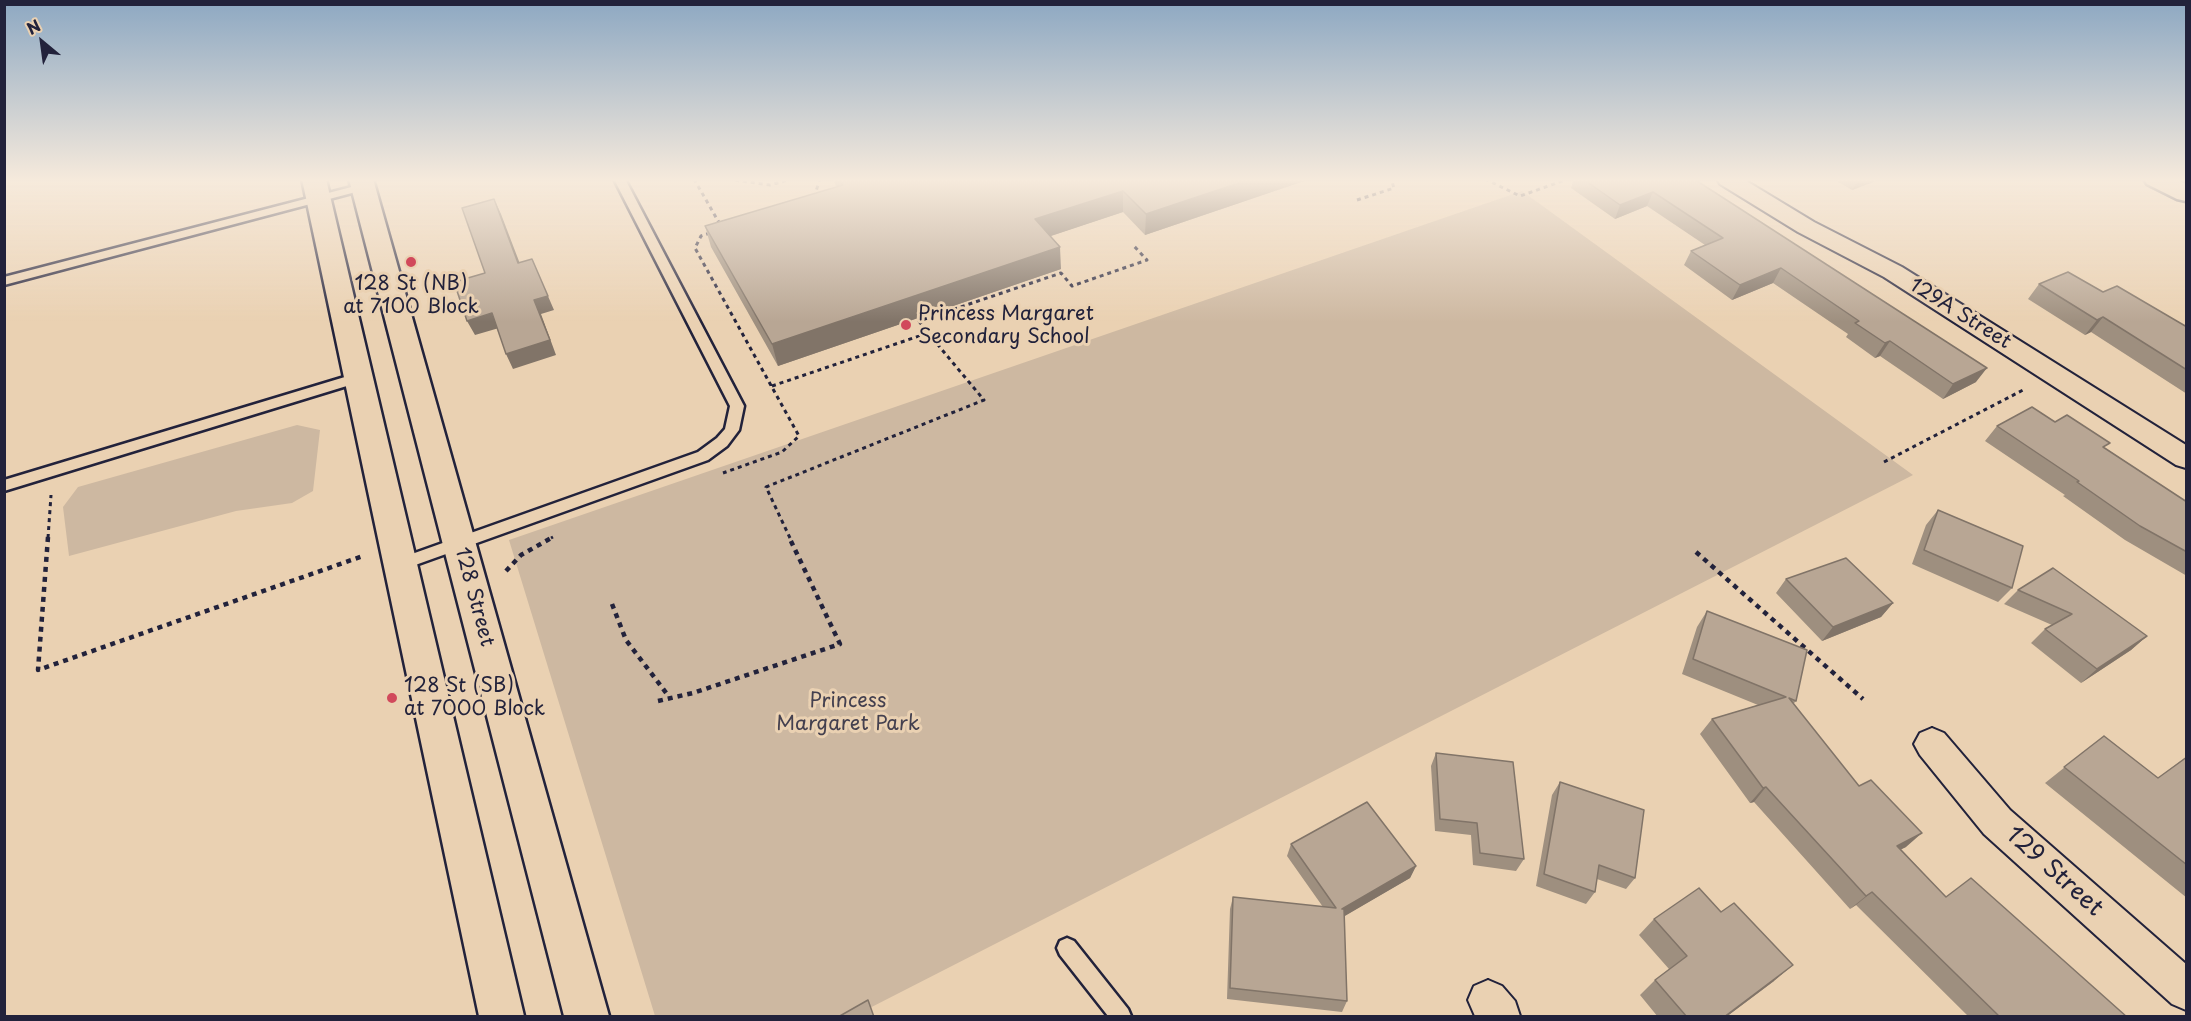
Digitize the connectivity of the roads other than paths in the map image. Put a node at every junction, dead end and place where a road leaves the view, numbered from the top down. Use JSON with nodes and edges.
{"nodes":[{"id":1,"x":187,"y":227,"type":"edge"},
{"id":2,"x":325,"y":227,"type":"edge"},
{"id":3,"x":374,"y":227,"type":"edge"},
{"id":4,"x":644,"y":227,"type":"edge"},
{"id":5,"x":1805,"y":227,"type":"edge"},
{"id":6,"x":4,"y":281,"type":"edge"},
{"id":7,"x":358,"y":378,"type":"junction"},
{"id":8,"x":2187,"y":458,"type":"edge"},
{"id":9,"x":4,"y":486,"type":"edge"},
{"id":10,"x":460,"y":543,"type":"junction"},
{"id":11,"x":400,"y":564,"type":"junction"},
{"id":12,"x":1932,"y":744,"type":"dead end"},
{"id":13,"x":1067,"y":948,"type":"dead end"},
{"id":14,"x":2187,"y":990,"type":"edge"},
{"id":15,"x":502,"y":1017,"type":"edge"},
{"id":16,"x":587,"y":1017,"type":"edge"},
{"id":17,"x":1120,"y":1017,"type":"edge"}],
"edges":[{"from":1,"to":6,"type":"lane"},
{"from":2,"to":7,"type":"main road"},
{"from":3,"to":10,"type":"main road","name":"128 Street"},
{"from":4,"to":10,"type":"lane"},
{"from":5,"to":8,"type":"street","name":"129A Street"},
{"from":7,"to":9,"type":"lane"},
{"from":7,"to":11,"type":"main road"},
{"from":10,"to":11,"type":"lane"},
{"from":10,"to":16,"type":"main road","name":"128 Street"},
{"from":11,"to":15,"type":"main road"},
{"from":12,"to":14,"type":"street","name":"129 Street"},
{"from":13,"to":17,"type":"lane"}]}
